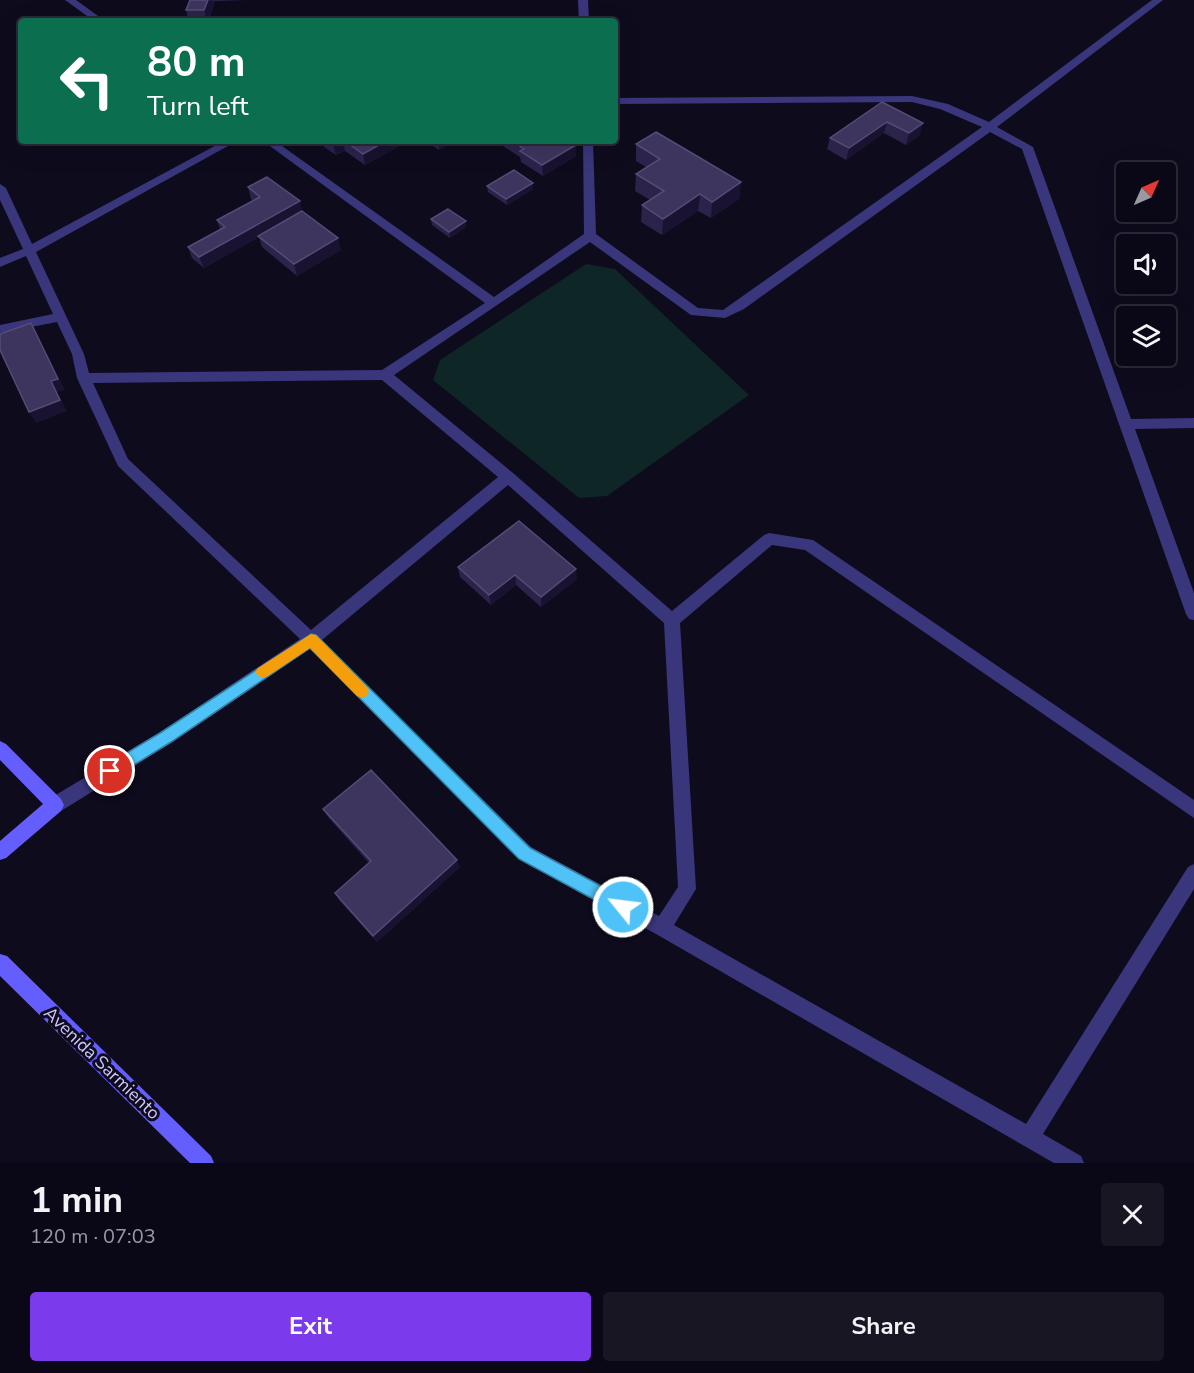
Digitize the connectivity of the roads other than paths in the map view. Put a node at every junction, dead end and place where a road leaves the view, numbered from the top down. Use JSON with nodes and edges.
{"nodes":[{"id":1,"x":70,"y":0,"type":"edge"},
{"id":2,"x":584,"y":0,"type":"edge"},
{"id":3,"x":1158,"y":0,"type":"edge"},
{"id":4,"x":96,"y":18,"type":"edge"},
{"id":5,"x":584,"y":18,"type":"edge"},
{"id":6,"x":618,"y":101,"type":"edge"},
{"id":7,"x":988,"y":128,"type":"junction"},
{"id":8,"x":226,"y":144,"type":"edge"},
{"id":9,"x":272,"y":144,"type":"edge"},
{"id":10,"x":588,"y":144,"type":"edge"},
{"id":11,"x":0,"y":188,"type":"edge"},
{"id":12,"x":590,"y":236,"type":"junction"},
{"id":13,"x":28,"y":251,"type":"junction"},
{"id":14,"x":0,"y":263,"type":"edge"},
{"id":15,"x":494,"y":303,"type":"junction"},
{"id":16,"x":61,"y":317,"type":"junction"},
{"id":17,"x":0,"y":329,"type":"edge"},
{"id":18,"x":385,"y":375,"type":"junction"},
{"id":19,"x":84,"y":378,"type":"junction"},
{"id":20,"x":1194,"y":423,"type":"edge"},
{"id":21,"x":1126,"y":424,"type":"junction"},
{"id":22,"x":508,"y":477,"type":"junction"},
{"id":23,"x":1194,"y":614,"type":"edge"},
{"id":24,"x":672,"y":620,"type":"junction"},
{"id":25,"x":311,"y":640,"type":"junction"},
{"id":26,"x":0,"y":749,"type":"edge"},
{"id":27,"x":56,"y":805,"type":"junction"},
{"id":28,"x":1194,"y":810,"type":"edge"},
{"id":29,"x":0,"y":852,"type":"edge"},
{"id":30,"x":1194,"y":873,"type":"edge"},
{"id":31,"x":662,"y":928,"type":"junction"},
{"id":32,"x":0,"y":963,"type":"edge"},
{"id":33,"x":1029,"y":1138,"type":"junction"},
{"id":34,"x":204,"y":1163,"type":"edge"},
{"id":35,"x":1074,"y":1163,"type":"edge"}],
"edges":[{"from":1,"to":4,"type":"street"},
{"from":2,"to":5,"type":"street"},
{"from":3,"to":7,"type":"street"},
{"from":6,"to":7,"type":"street"},
{"from":7,"to":12,"type":"street"},
{"from":7,"to":21,"type":"street"},
{"from":8,"to":13,"type":"street"},
{"from":9,"to":15,"type":"street"},
{"from":10,"to":12,"type":"street"},
{"from":11,"to":13,"type":"street"},
{"from":12,"to":15,"type":"street"},
{"from":13,"to":14,"type":"street"},
{"from":13,"to":16,"type":"street"},
{"from":15,"to":18,"type":"street"},
{"from":16,"to":17,"type":"street"},
{"from":16,"to":19,"type":"street"},
{"from":18,"to":19,"type":"street"},
{"from":18,"to":22,"type":"street"},
{"from":19,"to":25,"type":"street"},
{"from":20,"to":21,"type":"street"},
{"from":21,"to":23,"type":"street"},
{"from":22,"to":24,"type":"street"},
{"from":22,"to":25,"type":"street"},
{"from":24,"to":28,"type":"street"},
{"from":24,"to":31,"type":"street"},
{"from":25,"to":27,"type":"street"},
{"from":25,"to":31,"type":"street"},
{"from":26,"to":27,"type":"street"},
{"from":27,"to":29,"type":"street"},
{"from":30,"to":33,"type":"street"},
{"from":31,"to":33,"type":"street"},
{"from":32,"to":34,"type":"street","name":"Avenida Sarmiento"},
{"from":33,"to":35,"type":"street"}]}
